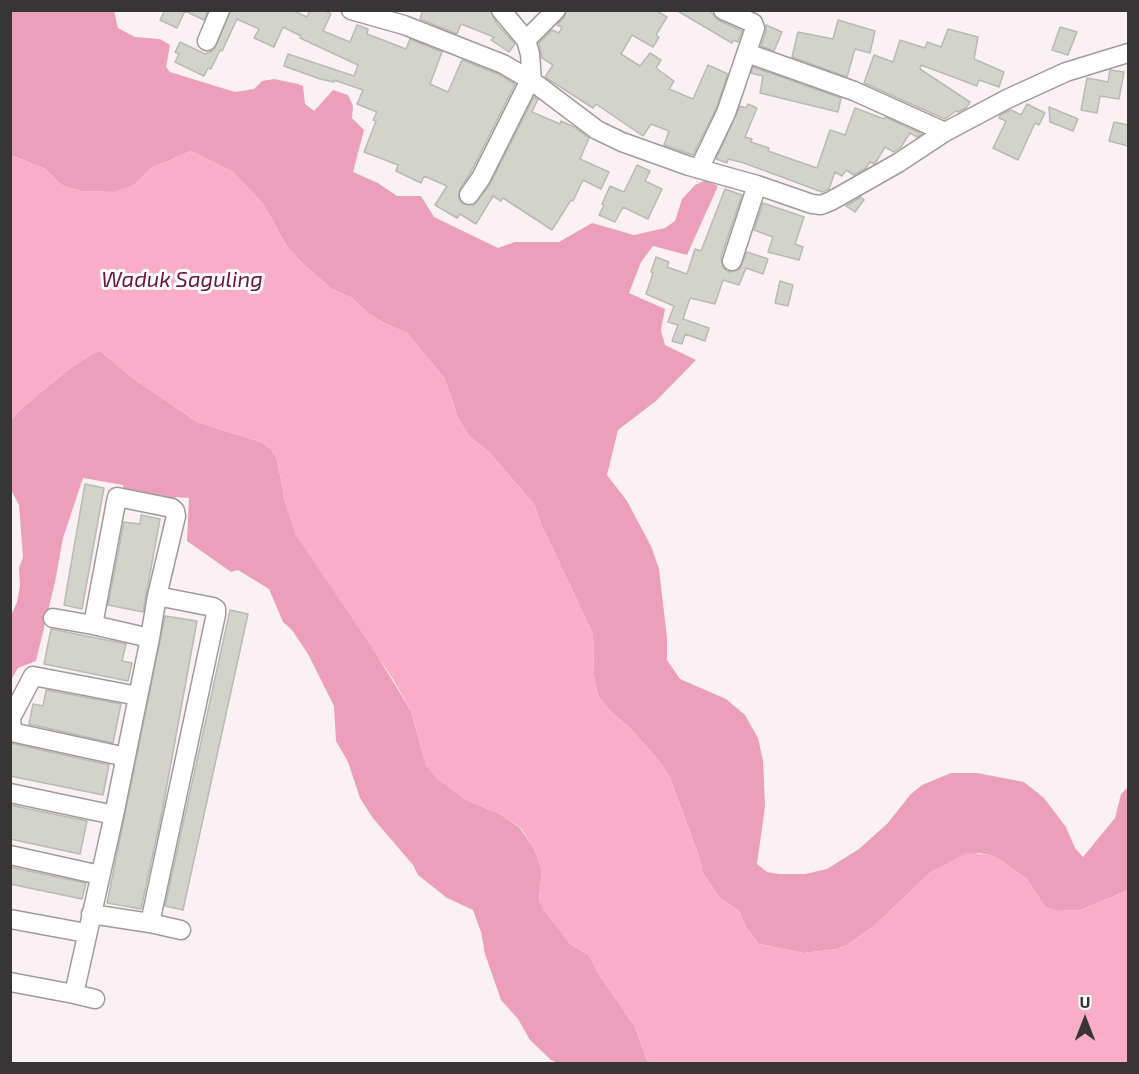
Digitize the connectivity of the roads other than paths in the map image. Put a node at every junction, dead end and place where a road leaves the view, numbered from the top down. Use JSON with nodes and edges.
{"nodes":[{"id":1,"x":220,"y":10,"type":"edge"},
{"id":2,"x":351,"y":10,"type":"edge"},
{"id":3,"x":501,"y":10,"type":"edge"},
{"id":4,"x":556,"y":10,"type":"edge"},
{"id":5,"x":723,"y":10,"type":"edge"},
{"id":6,"x":526,"y":40,"type":"junction"},
{"id":7,"x":207,"y":41,"type":"dead end"},
{"id":8,"x":747,"y":53,"type":"junction"},
{"id":9,"x":1128,"y":53,"type":"edge"},
{"id":10,"x":531,"y":80,"type":"junction"},
{"id":11,"x":945,"y":132,"type":"junction"},
{"id":12,"x":699,"y":169,"type":"junction"},
{"id":13,"x":757,"y":185,"type":"junction"},
{"id":14,"x":469,"y":195,"type":"dead end"},
{"id":15,"x":732,"y":261,"type":"dead end"},
{"id":16,"x":157,"y":596,"type":"junction"},
{"id":17,"x":53,"y":618,"type":"dead end"},
{"id":18,"x":93,"y":625,"type":"junction"},
{"id":19,"x":150,"y":638,"type":"junction"},
{"id":20,"x":138,"y":696,"type":"junction"},
{"id":21,"x":126,"y":756,"type":"junction"},
{"id":22,"x":10,"y":794,"type":"edge"},
{"id":23,"x":114,"y":815,"type":"junction"},
{"id":24,"x":10,"y":855,"type":"edge"},
{"id":25,"x":100,"y":875,"type":"junction"},
{"id":26,"x":91,"y":914,"type":"junction"},
{"id":27,"x":10,"y":919,"type":"edge"},
{"id":28,"x":150,"y":923,"type":"junction"},
{"id":29,"x":181,"y":930,"type":"dead end"},
{"id":30,"x":86,"y":933,"type":"junction"},
{"id":31,"x":10,"y":982,"type":"edge"},
{"id":32,"x":74,"y":994,"type":"junction"},
{"id":33,"x":95,"y":999,"type":"dead end"}],
"edges":[{"from":1,"to":7,"type":"street"},
{"from":2,"to":10,"type":"street"},
{"from":3,"to":6,"type":"street"},
{"from":4,"to":6,"type":"street"},
{"from":5,"to":8,"type":"street"},
{"from":6,"to":10,"type":"street"},
{"from":8,"to":11,"type":"street"},
{"from":8,"to":12,"type":"street"},
{"from":9,"to":11,"type":"street"},
{"from":10,"to":12,"type":"street"},
{"from":10,"to":14,"type":"street"},
{"from":11,"to":13,"type":"street"},
{"from":12,"to":13,"type":"street"},
{"from":13,"to":15,"type":"street"},
{"from":16,"to":18,"type":"street"},
{"from":16,"to":19,"type":"street"},
{"from":16,"to":28,"type":"street"},
{"from":17,"to":18,"type":"street"},
{"from":18,"to":19,"type":"street"},
{"from":19,"to":20,"type":"street"},
{"from":20,"to":21,"type":"street"},
{"from":20,"to":21,"type":"street"},
{"from":21,"to":23,"type":"street"},
{"from":22,"to":23,"type":"street"},
{"from":23,"to":25,"type":"street"},
{"from":24,"to":25,"type":"street"},
{"from":25,"to":26,"type":"street"},
{"from":26,"to":28,"type":"street"},
{"from":26,"to":30,"type":"street"},
{"from":27,"to":30,"type":"street"},
{"from":28,"to":29,"type":"street"},
{"from":30,"to":32,"type":"street"},
{"from":31,"to":32,"type":"street"},
{"from":32,"to":33,"type":"street"}]}
